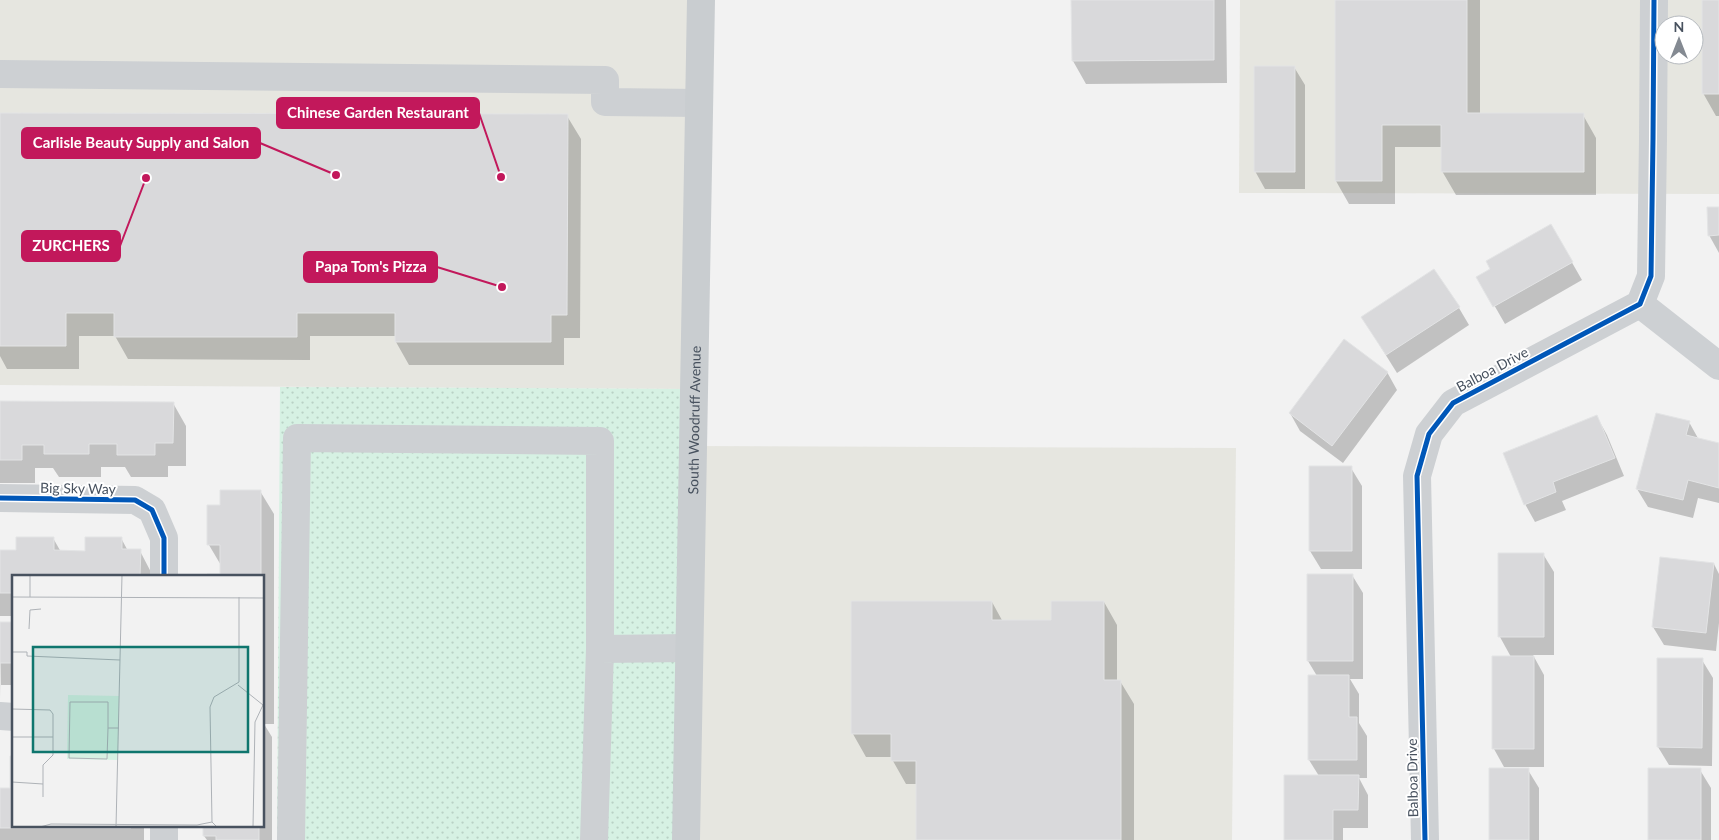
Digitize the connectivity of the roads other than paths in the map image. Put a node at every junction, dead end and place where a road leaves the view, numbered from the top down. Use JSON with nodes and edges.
{"nodes":[{"id":1,"x":702,"y":0,"type":"edge"},
{"id":2,"x":1654,"y":0,"type":"edge"},
{"id":3,"x":0,"y":74,"type":"edge"},
{"id":4,"x":699,"y":103,"type":"junction"},
{"id":5,"x":1640,"y":304,"type":"junction"},
{"id":6,"x":1719,"y":366,"type":"edge"},
{"id":7,"x":0,"y":498,"type":"edge"},
{"id":8,"x":164,"y":575,"type":"edge"},
{"id":9,"x":689,"y":648,"type":"junction"},
{"id":10,"x":600,"y":649,"type":"junction"},
{"id":11,"x":290,"y":840,"type":"edge"},
{"id":12,"x":594,"y":840,"type":"edge"},
{"id":13,"x":686,"y":840,"type":"edge"},
{"id":14,"x":1425,"y":840,"type":"edge"}],
"edges":[{"from":1,"to":4,"type":"main road","name":"South Woodruff Avenue"},
{"from":2,"to":5,"type":"street"},
{"from":3,"to":4,"type":"street"},
{"from":4,"to":9,"type":"main road","name":"South Woodruff Avenue"},
{"from":5,"to":6,"type":"street"},
{"from":5,"to":14,"type":"street","name":"Balboa Drive"},
{"from":7,"to":8,"type":"street","name":"Big Sky Way"},
{"from":9,"to":10,"type":"street"},
{"from":9,"to":13,"type":"main road","name":"South Woodruff Avenue"},
{"from":10,"to":11,"type":"street"},
{"from":10,"to":12,"type":"street"}]}
